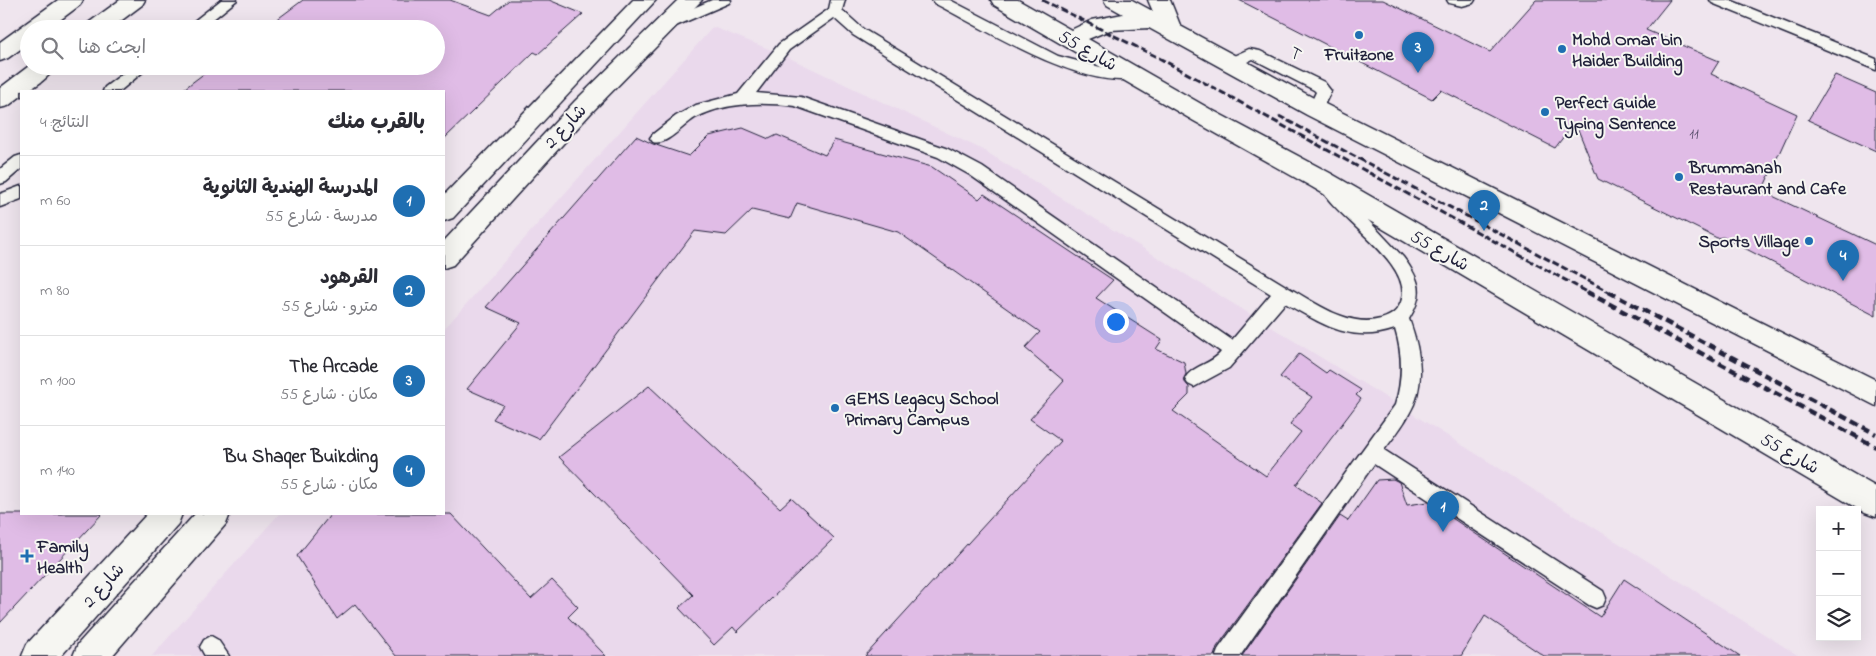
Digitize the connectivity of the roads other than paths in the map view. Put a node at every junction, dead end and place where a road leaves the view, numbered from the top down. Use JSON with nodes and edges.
{"nodes":[{"id":1,"x":72,"y":0,"type":"edge"},
{"id":2,"x":134,"y":0,"type":"edge"},
{"id":3,"x":230,"y":0,"type":"edge"},
{"id":4,"x":644,"y":0,"type":"edge"},
{"id":5,"x":691,"y":0,"type":"edge"},
{"id":6,"x":724,"y":0,"type":"edge"},
{"id":7,"x":939,"y":0,"type":"edge"},
{"id":8,"x":1002,"y":0,"type":"edge"},
{"id":9,"x":1115,"y":0,"type":"edge"},
{"id":10,"x":1454,"y":0,"type":"edge"},
{"id":11,"x":1468,"y":0,"type":"edge"},
{"id":12,"x":1717,"y":0,"type":"edge"},
{"id":13,"x":837,"y":6,"type":"edge"},
{"id":14,"x":1161,"y":17,"type":"edge"},
{"id":15,"x":45,"y":20,"type":"edge"},
{"id":16,"x":107,"y":20,"type":"edge"},
{"id":17,"x":203,"y":20,"type":"edge"},
{"id":18,"x":664,"y":27,"type":"junction"},
{"id":19,"x":20,"y":39,"type":"edge"},
{"id":20,"x":1070,"y":40,"type":"junction"},
{"id":21,"x":0,"y":53,"type":"edge"},
{"id":22,"x":1876,"y":65,"type":"edge"},
{"id":23,"x":1131,"y":74,"type":"junction"},
{"id":24,"x":33,"y":75,"type":"edge"},
{"id":25,"x":131,"y":75,"type":"edge"},
{"id":26,"x":113,"y":90,"type":"edge"},
{"id":27,"x":0,"y":100,"type":"edge"},
{"id":28,"x":742,"y":100,"type":"junction"},
{"id":29,"x":658,"y":138,"type":"dead end"},
{"id":30,"x":20,"y":162,"type":"edge"},
{"id":31,"x":0,"y":178,"type":"edge"},
{"id":32,"x":1321,"y":180,"type":"junction"},
{"id":33,"x":20,"y":192,"type":"edge"},
{"id":34,"x":0,"y":200,"type":"edge"},
{"id":35,"x":445,"y":210,"type":"edge"},
{"id":36,"x":445,"y":257,"type":"edge"},
{"id":37,"x":1283,"y":292,"type":"junction"},
{"id":38,"x":1400,"y":319,"type":"junction"},
{"id":39,"x":1233,"y":351,"type":"junction"},
{"id":40,"x":1194,"y":378,"type":"dead end"},
{"id":41,"x":1876,"y":394,"type":"edge"},
{"id":42,"x":1372,"y":452,"type":"junction"},
{"id":43,"x":1876,"y":503,"type":"edge"},
{"id":44,"x":166,"y":515,"type":"edge"},
{"id":45,"x":214,"y":515,"type":"edge"},
{"id":46,"x":1596,"y":598,"type":"dead end"},
{"id":47,"x":39,"y":656,"type":"edge"},
{"id":48,"x":90,"y":656,"type":"edge"},
{"id":49,"x":1226,"y":656,"type":"edge"}],
"edges":[{"from":1,"to":15,"type":"street"},
{"from":2,"to":16,"type":"street"},
{"from":3,"to":17,"type":"lane"},
{"from":4,"to":35,"type":"street","name":"شارع 2"},
{"from":5,"to":18,"type":"street","name":"شارع 2"},
{"from":6,"to":18,"type":"lane"},
{"from":7,"to":23,"type":"lane"},
{"from":8,"to":20,"type":"street","name":"شارع 55"},
{"from":9,"to":14,"type":"street"},
{"from":10,"to":11,"type":"lane"},
{"from":12,"to":22,"type":"lane"},
{"from":13,"to":28,"type":"lane"},
{"from":13,"to":37,"type":"lane"},
{"from":14,"to":20,"type":"street"},
{"from":14,"to":41,"type":"street"},
{"from":18,"to":36,"type":"street","name":"شارع 2"},
{"from":19,"to":21,"type":"street"},
{"from":20,"to":23,"type":"street","name":"شارع 55"},
{"from":23,"to":32,"type":"street","name":"شارع 55"},
{"from":24,"to":27,"type":"street"},
{"from":25,"to":26,"type":"lane"},
{"from":28,"to":29,"type":"lane"},
{"from":28,"to":39,"type":"lane"},
{"from":30,"to":31,"type":"lane"},
{"from":32,"to":38,"type":"lane"},
{"from":32,"to":43,"type":"street","name":"شارع 55"},
{"from":33,"to":34,"type":"lane"},
{"from":37,"to":38,"type":"lane"},
{"from":37,"to":39,"type":"lane"},
{"from":38,"to":42,"type":"lane"},
{"from":39,"to":40,"type":"lane"},
{"from":42,"to":46,"type":"lane"},
{"from":42,"to":49,"type":"lane"},
{"from":44,"to":47,"type":"street","name":"شارع 2"},
{"from":45,"to":48,"type":"street","name":"شارع 2"}]}
